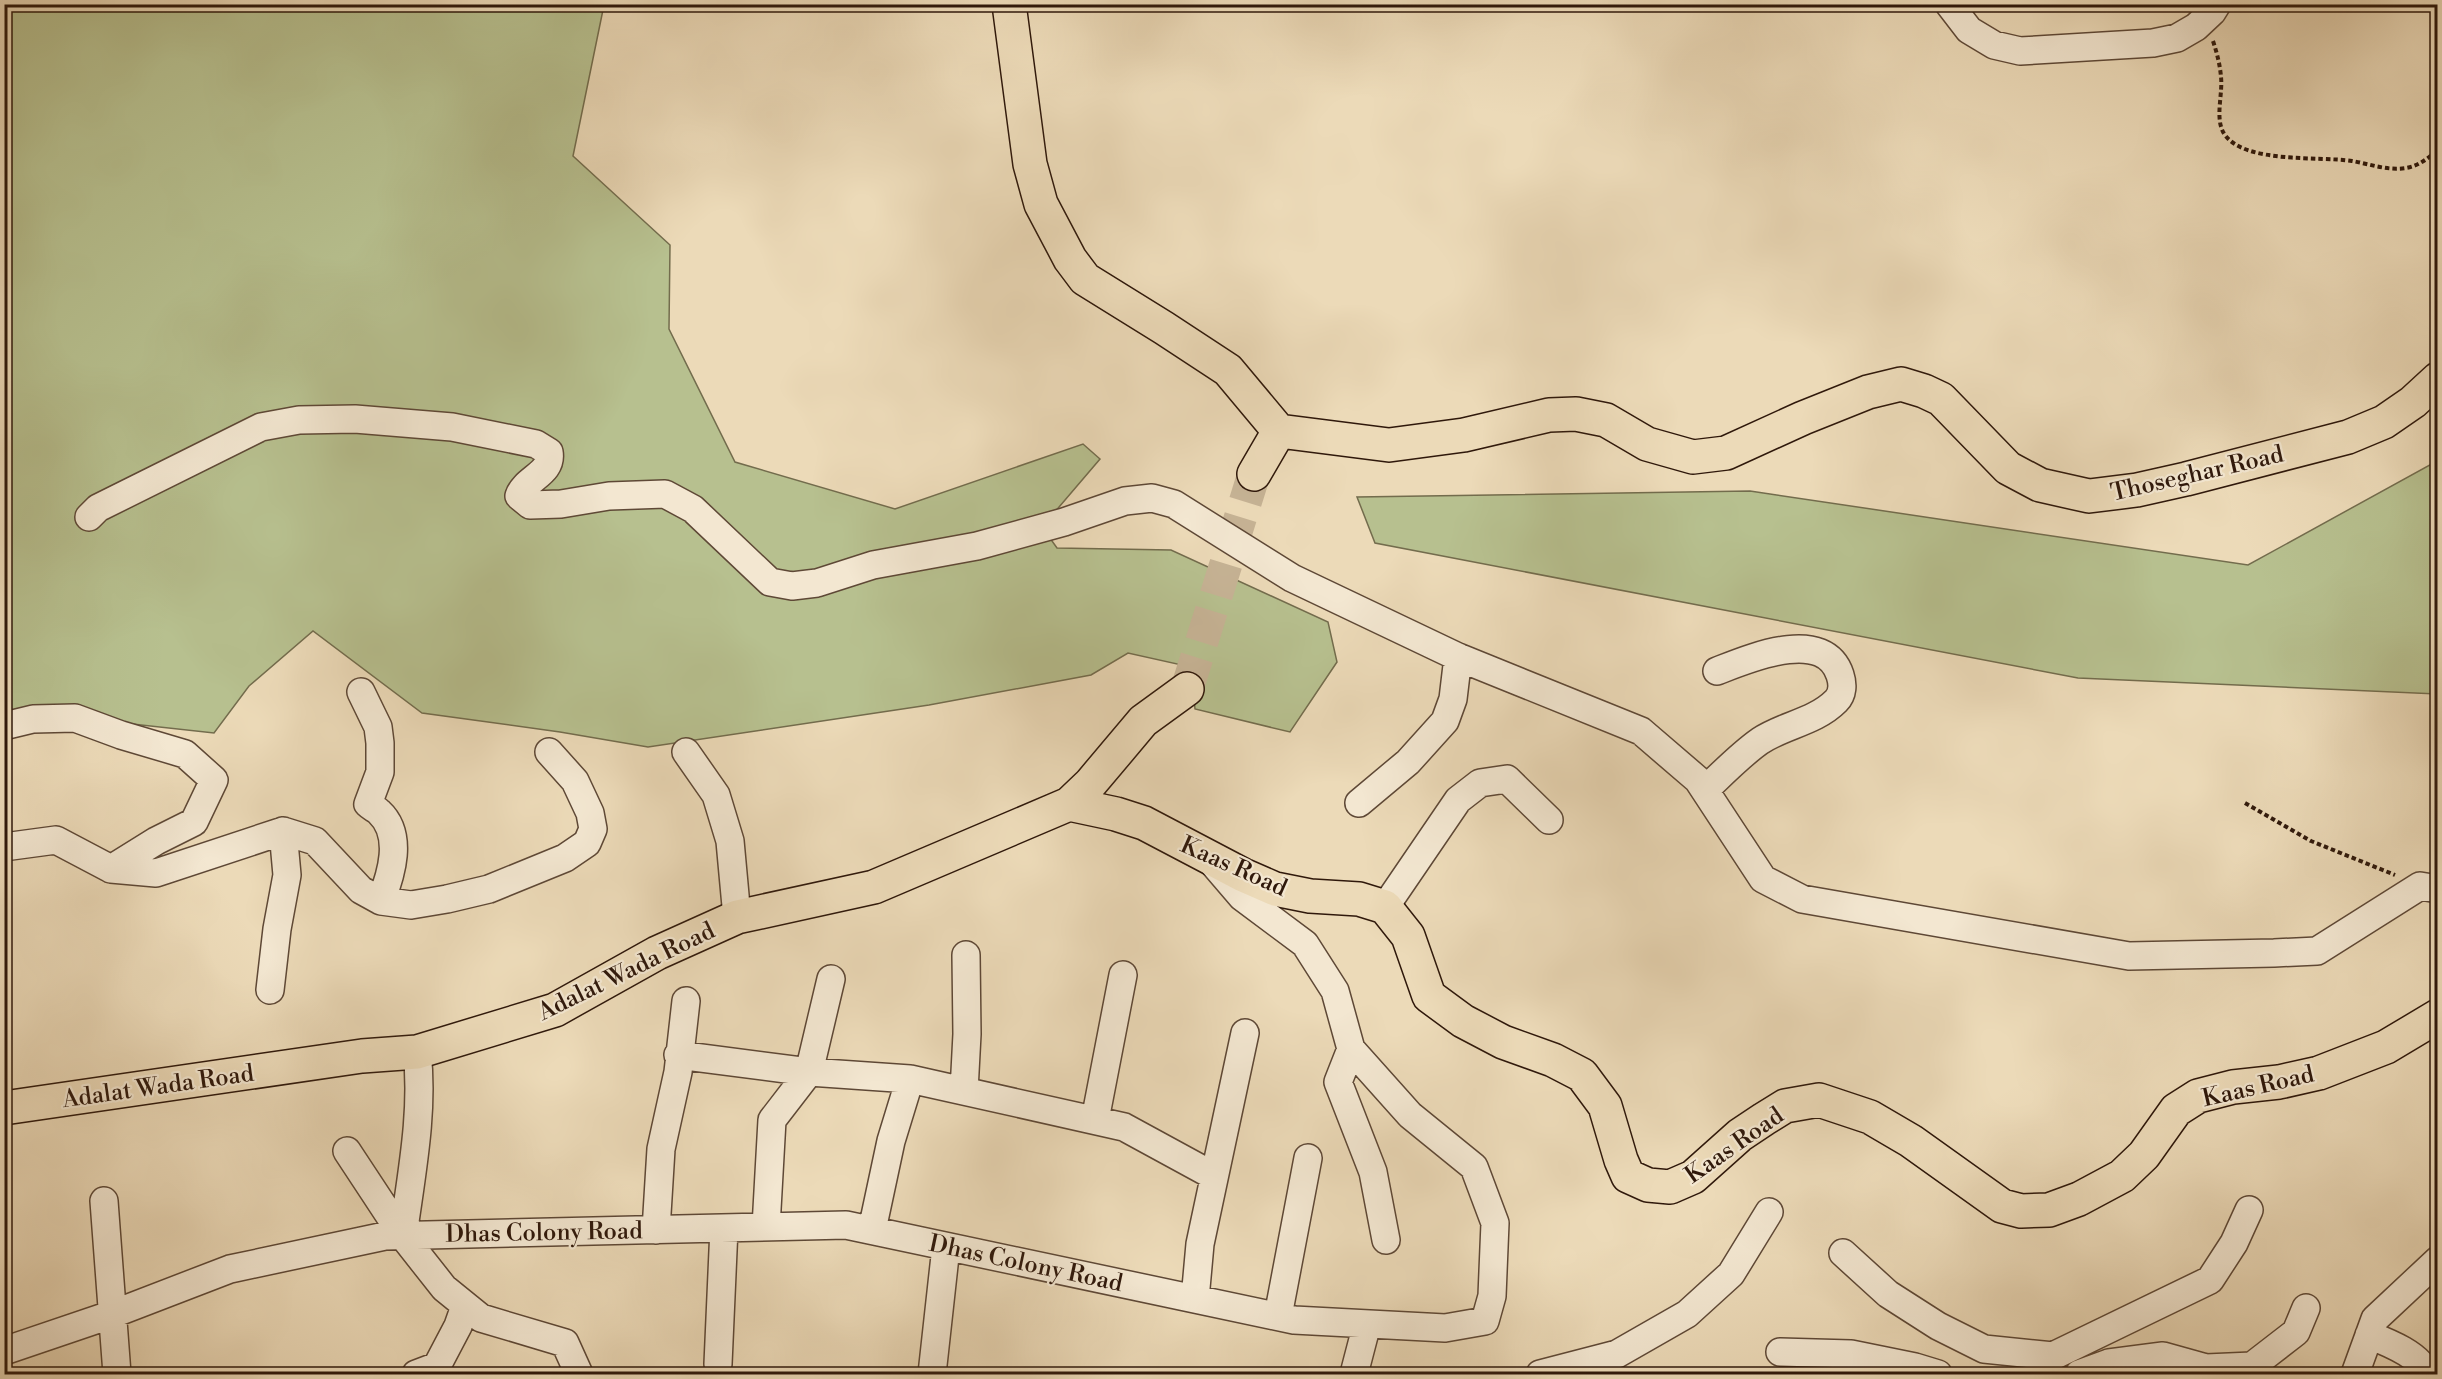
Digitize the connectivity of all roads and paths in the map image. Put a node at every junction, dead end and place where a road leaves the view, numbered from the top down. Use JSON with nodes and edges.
{"nodes":[{"id":1,"x":1009,"y":4,"type":"edge"},
{"id":2,"x":1949,"y":4,"type":"edge"},
{"id":3,"x":2217,"y":4,"type":"edge"},
{"id":4,"x":2199,"y":25,"type":"junction"},
{"id":5,"x":2438,"y":150,"type":"edge"},
{"id":6,"x":2438,"y":379,"type":"edge"},
{"id":7,"x":1279,"y":431,"type":"junction"},
{"id":8,"x":1254,"y":474,"type":"tunnel mouth"},
{"id":9,"x":89,"y":517,"type":"dead end"},
{"id":10,"x":1458,"y":657,"type":"junction"},
{"id":11,"x":1717,"y":671,"type":"dead end"},
{"id":12,"x":1187,"y":689,"type":"tunnel mouth"},
{"id":13,"x":361,"y":692,"type":"dead end"},
{"id":14,"x":4,"y":726,"type":"edge"},
{"id":15,"x":549,"y":752,"type":"dead end"},
{"id":16,"x":686,"y":752,"type":"dead end"},
{"id":17,"x":1705,"y":790,"type":"junction"},
{"id":18,"x":1359,"y":803,"type":"dead end"},
{"id":19,"x":2245,"y":803,"type":"dead end"},
{"id":20,"x":1069,"y":804,"type":"junction"},
{"id":21,"x":1549,"y":820,"type":"dead end"},
{"id":22,"x":283,"y":831,"type":"junction"},
{"id":23,"x":4,"y":847,"type":"edge"},
{"id":24,"x":1208,"y":856,"type":"junction"},
{"id":25,"x":111,"y":869,"type":"junction"},
{"id":26,"x":2429,"y":887,"type":"edge"},
{"id":27,"x":381,"y":901,"type":"junction"},
{"id":28,"x":1385,"y":907,"type":"junction"},
{"id":29,"x":737,"y":917,"type":"junction"},
{"id":30,"x":966,"y":955,"type":"dead end"},
{"id":31,"x":1123,"y":975,"type":"dead end"},
{"id":32,"x":831,"y":979,"type":"dead end"},
{"id":33,"x":270,"y":990,"type":"dead end"},
{"id":34,"x":686,"y":1001,"type":"dead end"},
{"id":35,"x":2438,"y":1016,"type":"edge"},
{"id":36,"x":1245,"y":1032,"type":"dead end"},
{"id":37,"x":1352,"y":1049,"type":"junction"},
{"id":38,"x":417,"y":1052,"type":"junction"},
{"id":39,"x":678,"y":1055,"type":"junction"},
{"id":40,"x":809,"y":1072,"type":"junction"},
{"id":41,"x":910,"y":1079,"type":"junction"},
{"id":42,"x":964,"y":1091,"type":"junction"},
{"id":43,"x":4,"y":1108,"type":"edge"},
{"id":44,"x":1095,"y":1120,"type":"junction"},
{"id":45,"x":347,"y":1150,"type":"dead end"},
{"id":46,"x":1308,"y":1158,"type":"dead end"},
{"id":47,"x":1214,"y":1176,"type":"junction"},
{"id":48,"x":104,"y":1201,"type":"dead end"},
{"id":49,"x":2249,"y":1210,"type":"dead end"},
{"id":50,"x":1769,"y":1212,"type":"dead end"},
{"id":51,"x":766,"y":1227,"type":"junction"},
{"id":52,"x":724,"y":1228,"type":"junction"},
{"id":53,"x":656,"y":1230,"type":"junction"},
{"id":54,"x":872,"y":1230,"type":"junction"},
{"id":55,"x":402,"y":1236,"type":"junction"},
{"id":56,"x":1386,"y":1240,"type":"dead end"},
{"id":57,"x":946,"y":1247,"type":"junction"},
{"id":58,"x":1843,"y":1253,"type":"dead end"},
{"id":59,"x":2434,"y":1272,"type":"edge"},
{"id":60,"x":1196,"y":1299,"type":"junction"},
{"id":61,"x":465,"y":1306,"type":"junction"},
{"id":62,"x":2306,"y":1308,"type":"dead end"},
{"id":63,"x":113,"y":1314,"type":"junction"},
{"id":64,"x":1278,"y":1316,"type":"junction"},
{"id":65,"x":1367,"y":1324,"type":"junction"},
{"id":66,"x":2369,"y":1335,"type":"junction"},
{"id":67,"x":4,"y":1351,"type":"edge"},
{"id":68,"x":1780,"y":1352,"type":"dead end"},
{"id":69,"x":2109,"y":1363,"type":"junction"},
{"id":70,"x":718,"y":1364,"type":"dead end"},
{"id":71,"x":1823,"y":1364,"type":"edge"},
{"id":72,"x":2046,"y":1365,"type":"edge"},
{"id":73,"x":2363,"y":1370,"type":"edge"},
{"id":74,"x":117,"y":1374,"type":"edge"},
{"id":75,"x":416,"y":1374,"type":"edge"},
{"id":76,"x":579,"y":1374,"type":"edge"},
{"id":77,"x":932,"y":1374,"type":"edge"},
{"id":78,"x":1354,"y":1374,"type":"edge"},
{"id":79,"x":1540,"y":1374,"type":"edge"},
{"id":80,"x":1938,"y":1374,"type":"edge"},
{"id":81,"x":2079,"y":1374,"type":"edge"},
{"id":82,"x":2134,"y":1374,"type":"edge"},
{"id":83,"x":2426,"y":1374,"type":"edge"}],
"edges":[{"from":1,"to":7,"type":"main road"},
{"from":2,"to":4,"type":"street"},
{"from":3,"to":4,"type":"street"},
{"from":4,"to":5,"type":"path"},
{"from":6,"to":7,"type":"main road","name":"Thoseghar Road"},
{"from":7,"to":8,"type":"main road"},
{"from":9,"to":10,"type":"street"},
{"from":10,"to":17,"type":"street"},
{"from":10,"to":18,"type":"street"},
{"from":11,"to":17,"type":"street"},
{"from":12,"to":20,"type":"main road","name":"Adalat Wada Road"},
{"from":13,"to":27,"type":"street"},
{"from":14,"to":25,"type":"street"},
{"from":15,"to":27,"type":"street"},
{"from":16,"to":29,"type":"street"},
{"from":17,"to":26,"type":"street"},
{"from":19,"to":26,"type":"path"},
{"from":20,"to":24,"type":"main road","name":"Kaas Road"},
{"from":20,"to":29,"type":"main road","name":"Adalat Wada Road"},
{"from":21,"to":28,"type":"street"},
{"from":22,"to":25,"type":"street"},
{"from":22,"to":27,"type":"street"},
{"from":22,"to":33,"type":"street"},
{"from":23,"to":25,"type":"street"},
{"from":24,"to":28,"type":"main road","name":"Kaas Road"},
{"from":24,"to":37,"type":"street","name":"Dhas Colony Road"},
{"from":28,"to":35,"type":"main road","name":"Kaas Road"},
{"from":29,"to":38,"type":"main road","name":"Adalat Wada Road"},
{"from":30,"to":42,"type":"street"},
{"from":31,"to":44,"type":"street"},
{"from":32,"to":40,"type":"street"},
{"from":34,"to":39,"type":"street"},
{"from":36,"to":47,"type":"street"},
{"from":37,"to":56,"type":"street"},
{"from":37,"to":65,"type":"street","name":"Dhas Colony Road"},
{"from":38,"to":43,"type":"main road","name":"Adalat Wada Road"},
{"from":38,"to":55,"type":"street"},
{"from":39,"to":40,"type":"street"},
{"from":39,"to":53,"type":"street"},
{"from":40,"to":41,"type":"street"},
{"from":40,"to":51,"type":"street"},
{"from":41,"to":42,"type":"street"},
{"from":41,"to":54,"type":"street"},
{"from":42,"to":44,"type":"street"},
{"from":44,"to":47,"type":"street"},
{"from":45,"to":55,"type":"street"},
{"from":46,"to":64,"type":"street"},
{"from":47,"to":60,"type":"street"},
{"from":48,"to":63,"type":"street"},
{"from":49,"to":72,"type":"street"},
{"from":50,"to":79,"type":"street"},
{"from":51,"to":52,"type":"street","name":"Dhas Colony Road"},
{"from":51,"to":54,"type":"street","name":"Dhas Colony Road"},
{"from":52,"to":53,"type":"street","name":"Dhas Colony Road"},
{"from":52,"to":70,"type":"street"},
{"from":53,"to":55,"type":"street","name":"Dhas Colony Road"},
{"from":54,"to":57,"type":"street","name":"Dhas Colony Road"},
{"from":55,"to":61,"type":"street"},
{"from":55,"to":63,"type":"street","name":"Dhas Colony Road"},
{"from":57,"to":60,"type":"street","name":"Dhas Colony Road"},
{"from":57,"to":77,"type":"street"},
{"from":58,"to":72,"type":"street"},
{"from":59,"to":66,"type":"street"},
{"from":60,"to":64,"type":"street","name":"Dhas Colony Road"},
{"from":61,"to":75,"type":"street"},
{"from":61,"to":76,"type":"street"},
{"from":62,"to":69,"type":"street"},
{"from":63,"to":67,"type":"street","name":"Dhas Colony Road"},
{"from":63,"to":74,"type":"street"},
{"from":64,"to":65,"type":"street","name":"Dhas Colony Road"},
{"from":65,"to":78,"type":"street"},
{"from":66,"to":73,"type":"street"},
{"from":66,"to":83,"type":"street"},
{"from":68,"to":71,"type":"street"},
{"from":69,"to":81,"type":"street"},
{"from":69,"to":82,"type":"street"},
{"from":71,"to":80,"type":"street"}]}
